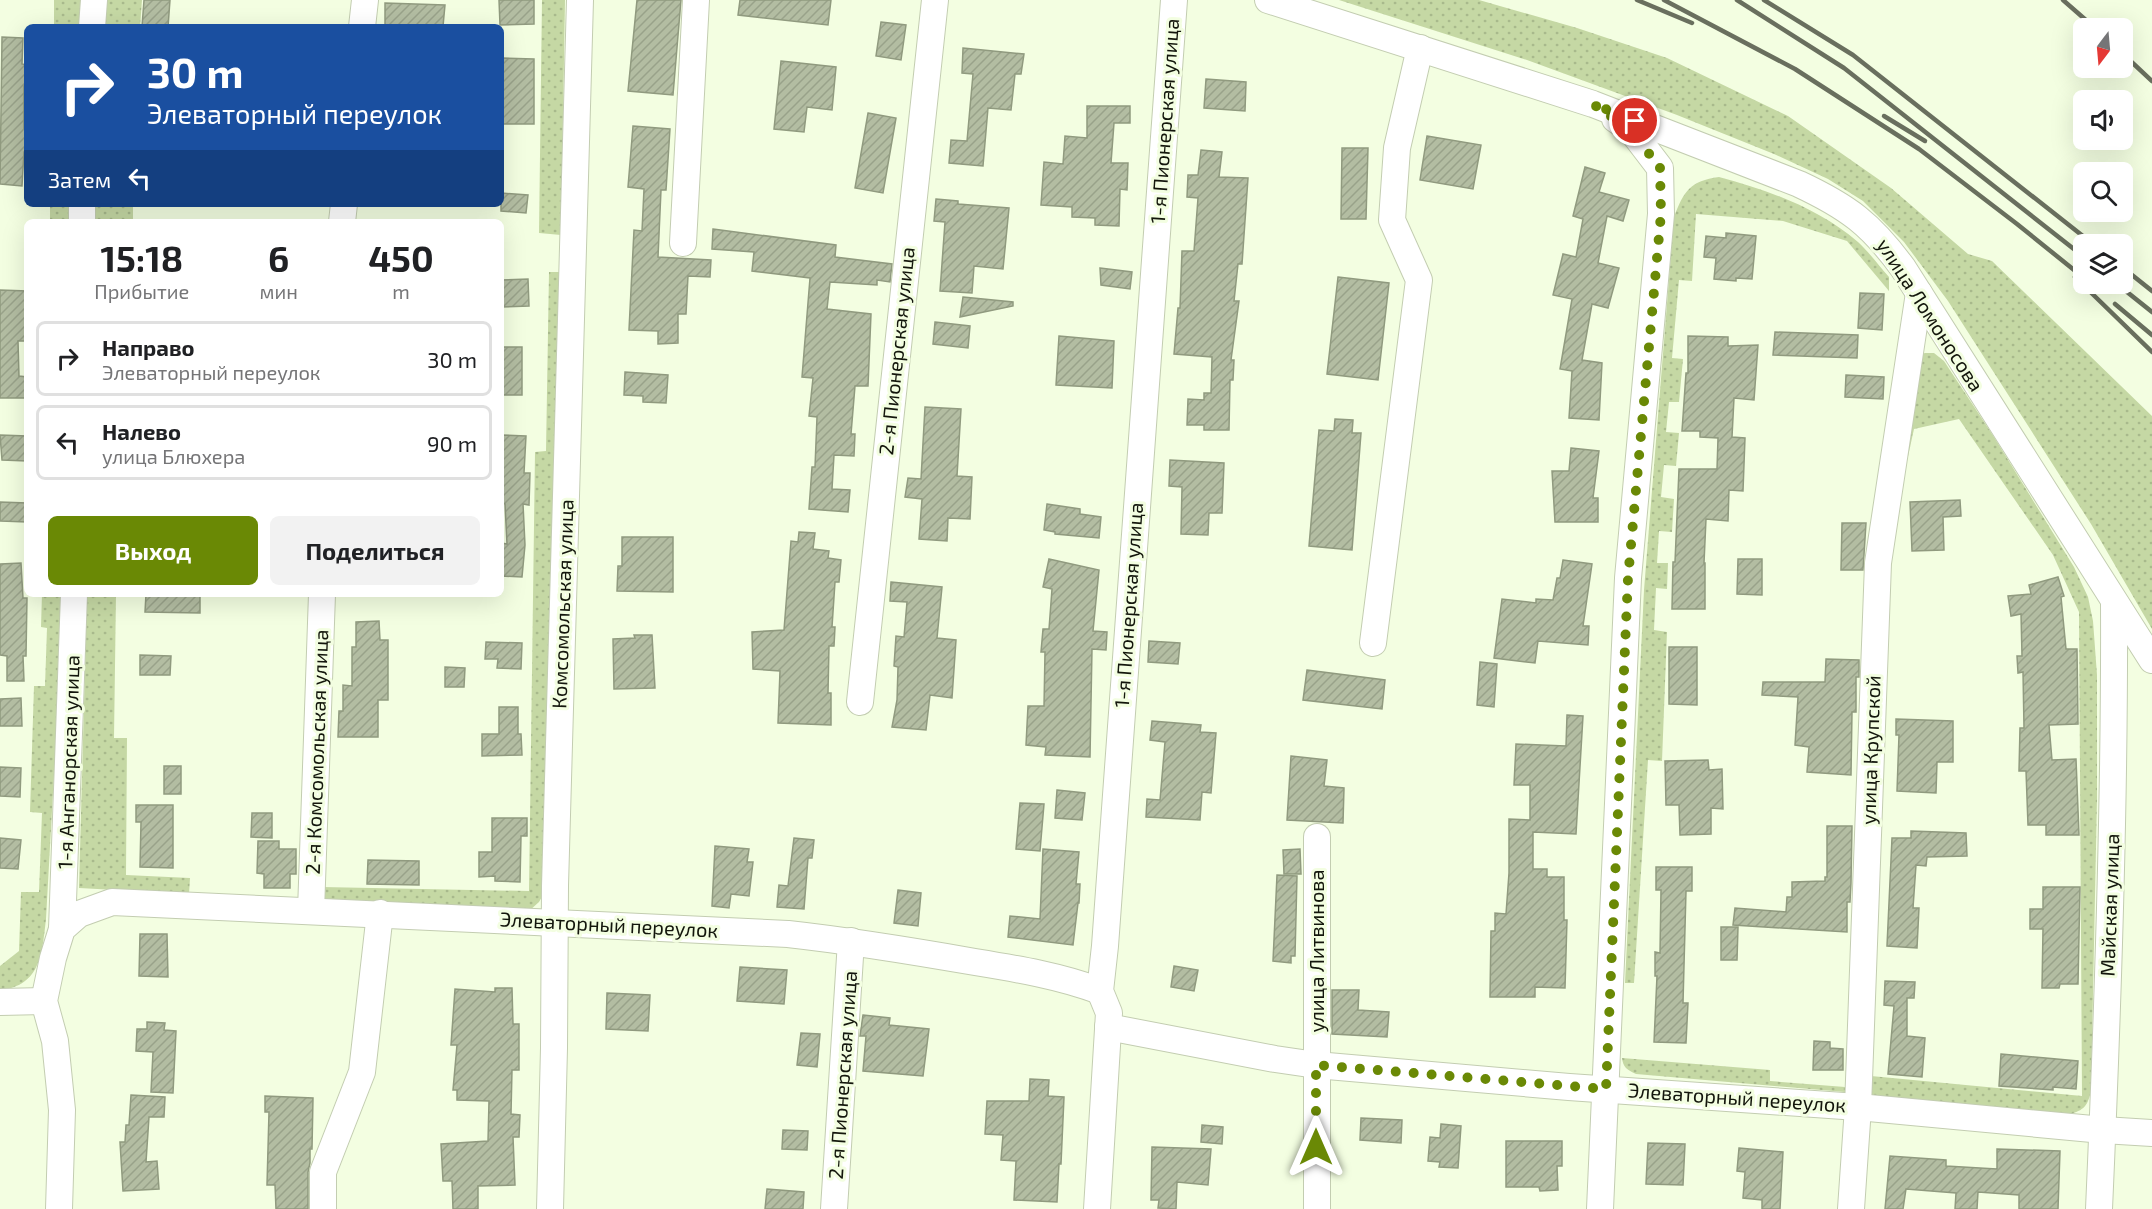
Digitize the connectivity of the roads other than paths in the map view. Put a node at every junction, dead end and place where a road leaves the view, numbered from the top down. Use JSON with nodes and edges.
{"nodes":[{"id":1,"x":94,"y":0,"type":"edge"},
{"id":2,"x":365,"y":0,"type":"edge"},
{"id":3,"x":580,"y":0,"type":"edge"},
{"id":4,"x":696,"y":0,"type":"edge"},
{"id":5,"x":935,"y":0,"type":"edge"},
{"id":6,"x":1174,"y":0,"type":"edge"},
{"id":7,"x":1268,"y":0,"type":"edge"},
{"id":8,"x":92,"y":24,"type":"edge"},
{"id":9,"x":362,"y":24,"type":"edge"},
{"id":10,"x":1420,"y":48,"type":"junction"},
{"id":11,"x":1593,"y":104,"type":"junction"},
{"id":12,"x":1740,"y":161,"type":"junction"},
{"id":13,"x":1660,"y":168,"type":"junction"},
{"id":14,"x":683,"y":243,"type":"dead end"},
{"id":15,"x":1919,"y":293,"type":"junction"},
{"id":16,"x":74,"y":597,"type":"edge"},
{"id":17,"x":322,"y":597,"type":"edge"},
{"id":18,"x":2114,"y":601,"type":"junction"},
{"id":19,"x":1373,"y":643,"type":"dead end"},
{"id":20,"x":2152,"y":660,"type":"edge"},
{"id":21,"x":860,"y":702,"type":"dead end"},
{"id":22,"x":1317,"y":837,"type":"dead end"},
{"id":23,"x":311,"y":911,"type":"junction"},
{"id":24,"x":380,"y":913,"type":"junction"},
{"id":25,"x":555,"y":924,"type":"junction"},
{"id":26,"x":62,"y":929,"type":"junction"},
{"id":27,"x":851,"y":941,"type":"junction"},
{"id":28,"x":1100,"y":991,"type":"junction"},
{"id":29,"x":44,"y":1001,"type":"junction"},
{"id":30,"x":0,"y":1002,"type":"edge"},
{"id":31,"x":1108,"y":1027,"type":"junction"},
{"id":32,"x":1316,"y":1065,"type":"junction"},
{"id":33,"x":1606,"y":1089,"type":"junction"},
{"id":34,"x":1858,"y":1107,"type":"junction"},
{"id":35,"x":2103,"y":1130,"type":"junction"},
{"id":36,"x":2152,"y":1132,"type":"edge"},
{"id":37,"x":60,"y":1209,"type":"edge"},
{"id":38,"x":323,"y":1209,"type":"edge"},
{"id":39,"x":550,"y":1209,"type":"edge"},
{"id":40,"x":834,"y":1209,"type":"edge"},
{"id":41,"x":1097,"y":1209,"type":"edge"},
{"id":42,"x":1317,"y":1209,"type":"edge"},
{"id":43,"x":1600,"y":1209,"type":"edge"},
{"id":44,"x":1851,"y":1209,"type":"edge"},
{"id":45,"x":2099,"y":1209,"type":"edge"}],
"edges":[{"from":1,"to":8,"type":"street"},
{"from":2,"to":9,"type":"street"},
{"from":3,"to":25,"type":"street","name":"Комсомольская улица"},
{"from":4,"to":14,"type":"street"},
{"from":5,"to":21,"type":"street","name":"2-я Пионерская улица"},
{"from":6,"to":28,"type":"street","name":"1-я Пионерская улица"},
{"from":7,"to":10,"type":"street"},
{"from":10,"to":11,"type":"street"},
{"from":10,"to":19,"type":"street"},
{"from":11,"to":12,"type":"street","name":"улица Ломоносова"},
{"from":11,"to":13,"type":"street"},
{"from":12,"to":13,"type":"street"},
{"from":12,"to":15,"type":"street","name":"улица Ломоносова"},
{"from":13,"to":33,"type":"street"},
{"from":15,"to":18,"type":"street","name":"улица Ломоносова"},
{"from":15,"to":34,"type":"street","name":"улица Крупской"},
{"from":16,"to":26,"type":"street","name":"1-я Анганорская улица"},
{"from":17,"to":23,"type":"street","name":"2-я Комсомольская улица"},
{"from":18,"to":20,"type":"street","name":"улица Ломоносова"},
{"from":18,"to":35,"type":"street","name":"Майская улица"},
{"from":22,"to":32,"type":"street","name":"улица Литвинова"},
{"from":23,"to":24,"type":"street","name":"Элеваторный переулок"},
{"from":23,"to":26,"type":"street","name":"Элеваторный переулок"},
{"from":24,"to":25,"type":"street","name":"Элеваторный переулок"},
{"from":24,"to":38,"type":"street"},
{"from":25,"to":27,"type":"street","name":"Элеваторный переулок"},
{"from":25,"to":39,"type":"street","name":"Комсомольская улица"},
{"from":26,"to":29,"type":"street","name":"1-я Анганорская улица"},
{"from":27,"to":28,"type":"street","name":"Элеваторный переулок"},
{"from":27,"to":40,"type":"street","name":"2-я Пионерская улица"},
{"from":28,"to":31,"type":"street","name":"1-я Пионерская улица"},
{"from":29,"to":30,"type":"street"},
{"from":29,"to":37,"type":"street","name":"1-я Анганорская улица"},
{"from":31,"to":32,"type":"street","name":"Элеваторный переулок"},
{"from":31,"to":41,"type":"street","name":"1-я Пионерская улица"},
{"from":32,"to":33,"type":"street","name":"Элеваторный переулок"},
{"from":32,"to":42,"type":"street","name":"улица Литвинова"},
{"from":33,"to":34,"type":"street","name":"Элеваторный переулок"},
{"from":33,"to":43,"type":"street"},
{"from":34,"to":35,"type":"street","name":"Элеваторный переулок"},
{"from":34,"to":44,"type":"street","name":"улица Крупской"},
{"from":35,"to":36,"type":"street","name":"Элеваторный переулок"},
{"from":35,"to":45,"type":"street","name":"Майская улица"}]}
